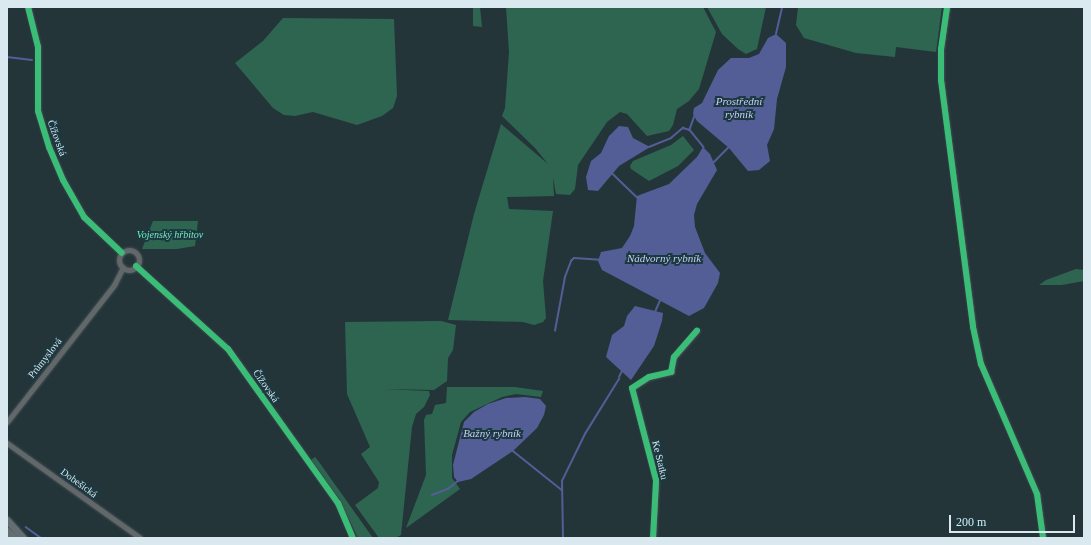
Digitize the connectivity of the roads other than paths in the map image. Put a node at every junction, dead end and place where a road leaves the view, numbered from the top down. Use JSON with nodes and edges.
{"nodes":[{"id":1,"x":28,"y":7,"type":"edge"},
{"id":2,"x":947,"y":7,"type":"edge"},
{"id":3,"x":122,"y":253,"type":"junction"},
{"id":4,"x":136,"y":266,"type":"junction"},
{"id":5,"x":123,"y":267,"type":"junction"},
{"id":6,"x":698,"y":331,"type":"dead end"},
{"id":7,"x":7,"y":422,"type":"edge"},
{"id":8,"x":7,"y":443,"type":"edge"},
{"id":9,"x":7,"y":520,"type":"edge"},
{"id":10,"x":7,"y":531,"type":"edge"},
{"id":11,"x":14,"y":538,"type":"edge"},
{"id":12,"x":23,"y":538,"type":"edge"},
{"id":13,"x":140,"y":538,"type":"edge"},
{"id":14,"x":353,"y":538,"type":"edge"},
{"id":15,"x":653,"y":538,"type":"edge"},
{"id":16,"x":1043,"y":538,"type":"edge"}],
"edges":[{"from":1,"to":3,"type":"street","name":"Čížovská"},
{"from":2,"to":16,"type":"street"},
{"from":3,"to":4,"type":"street","name":"Čížovská"},
{"from":3,"to":5,"type":"street"},
{"from":4,"to":5,"type":"street"},
{"from":4,"to":14,"type":"street","name":"Čížovská"},
{"from":5,"to":7,"type":"street","name":"Průmyslová"},
{"from":6,"to":15,"type":"street","name":"Ke Statku"},
{"from":8,"to":13,"type":"street","name":"Dobešická"},
{"from":9,"to":12,"type":"highway"},
{"from":10,"to":11,"type":"highway"}]}
